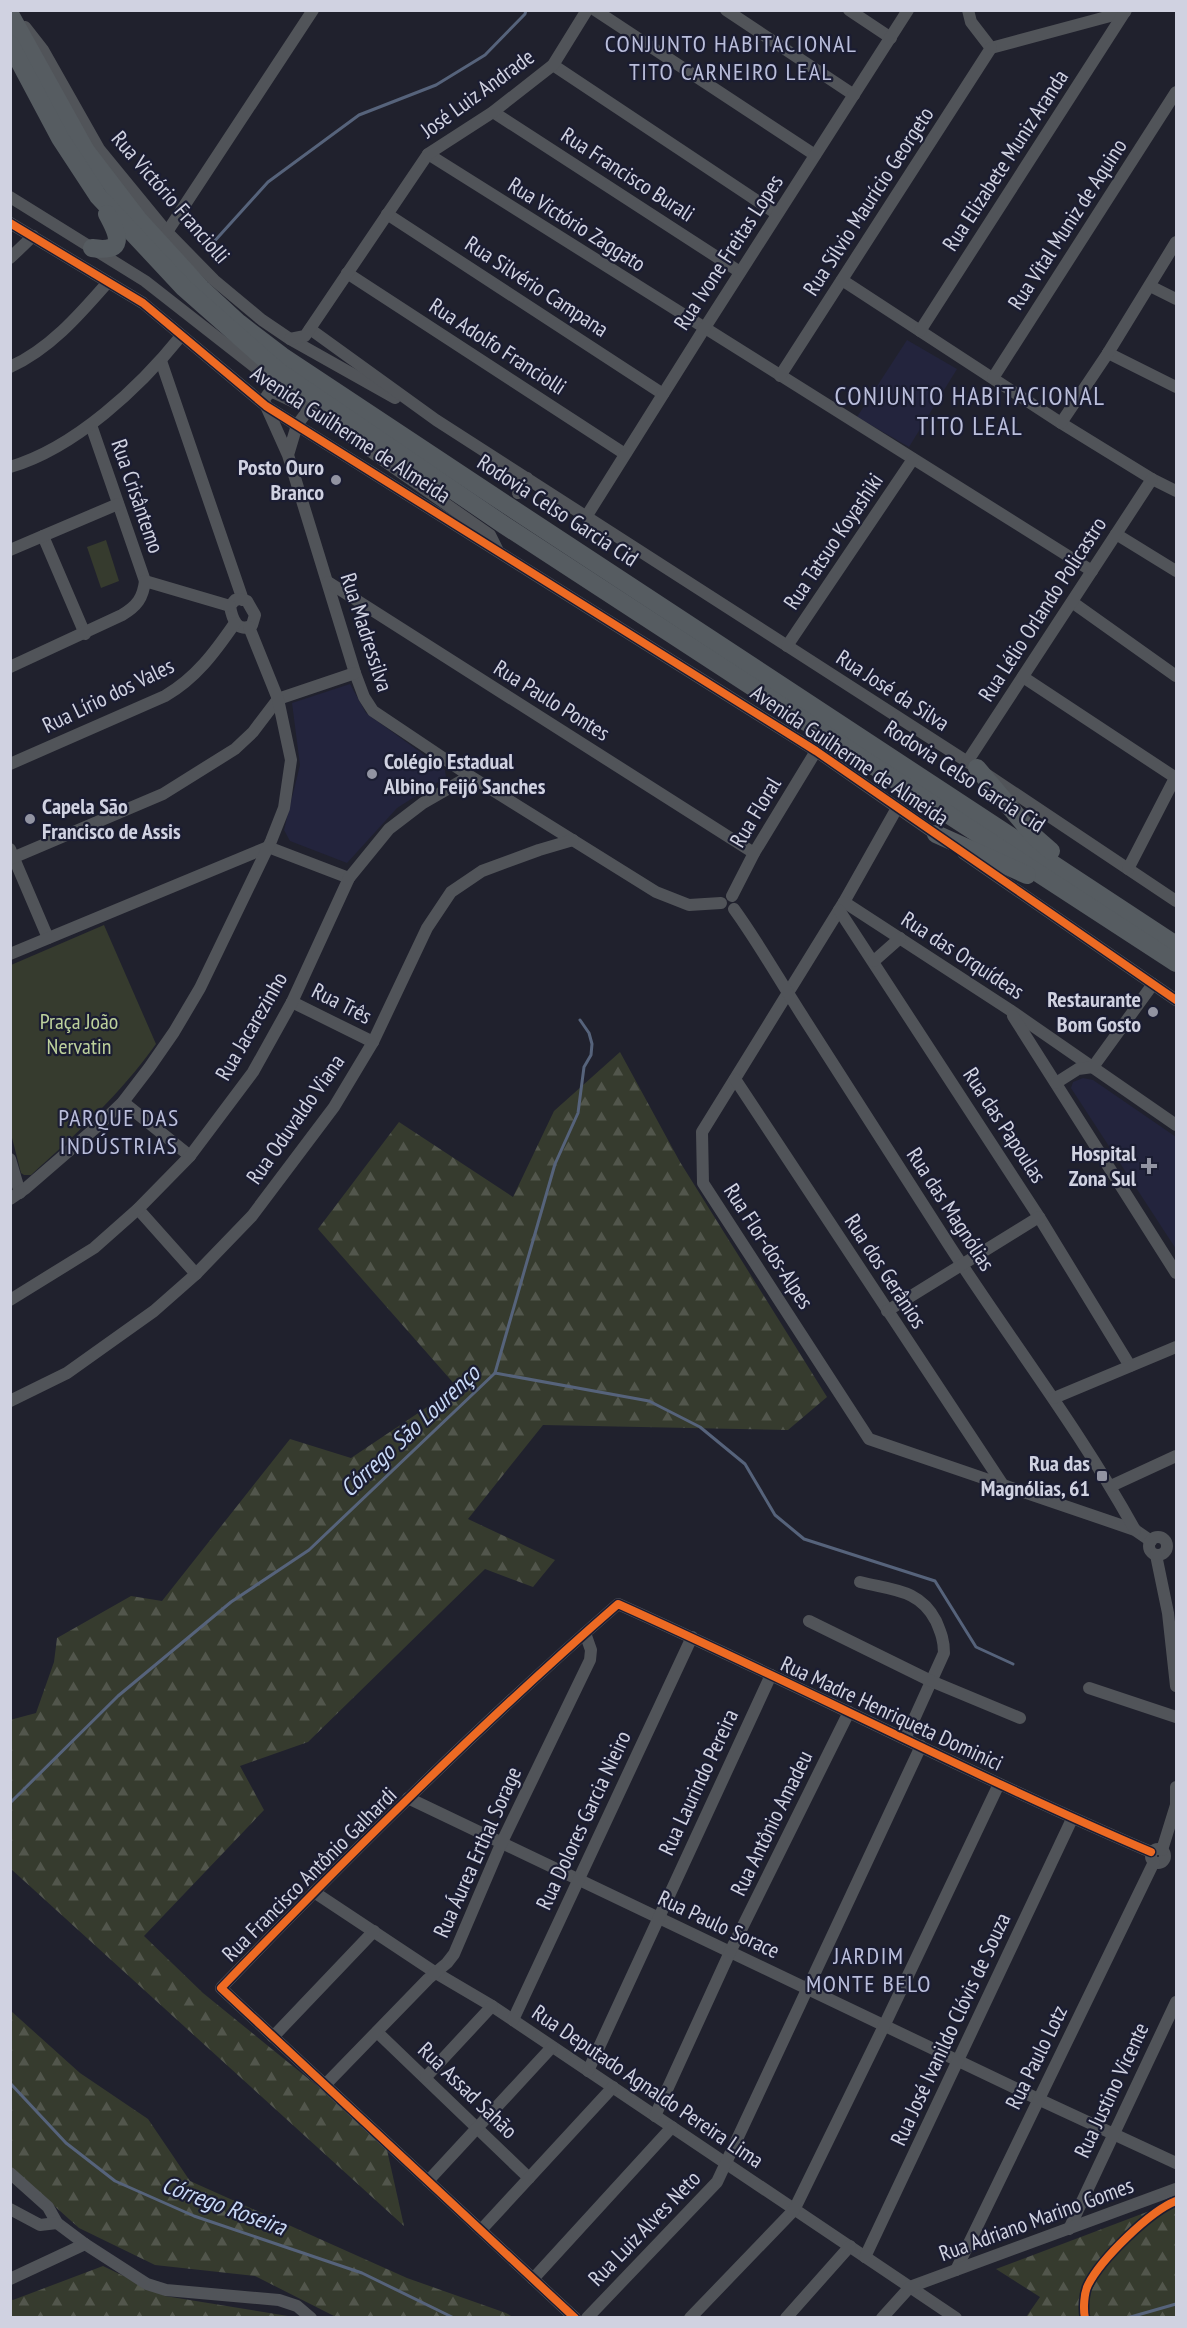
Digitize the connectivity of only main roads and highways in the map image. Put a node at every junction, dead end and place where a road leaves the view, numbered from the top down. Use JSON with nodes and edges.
{"nodes":[{"id":1,"x":11,"y":12,"type":"edge"},
{"id":2,"x":10,"y":44,"type":"edge"},
{"id":3,"x":98,"y":196,"type":"junction"},
{"id":4,"x":92,"y":248,"type":"road end"},
{"id":5,"x":972,"y":765,"type":"road end"},
{"id":6,"x":936,"y":834,"type":"road end"},
{"id":7,"x":1139,"y":921,"type":"junction"},
{"id":8,"x":1114,"y":922,"type":"junction"},
{"id":9,"x":1176,"y":945,"type":"edge"},
{"id":10,"x":1176,"y":963,"type":"edge"}],
"edges":[{"from":1,"to":7,"type":"highway","name":"Rodovia Celso Garcia Cid"},
{"from":2,"to":3,"type":"highway","name":"Rodovia Celso Garcia Cid"},
{"from":3,"to":4,"type":"highway"},
{"from":3,"to":8,"type":"highway","name":"Rodovia Celso Garcia Cid"},
{"from":5,"to":7,"type":"highway"},
{"from":6,"to":8,"type":"highway"},
{"from":7,"to":9,"type":"highway","name":"Rodovia Celso Garcia Cid"},
{"from":8,"to":10,"type":"highway","name":"Rodovia Celso Garcia Cid"}]}
